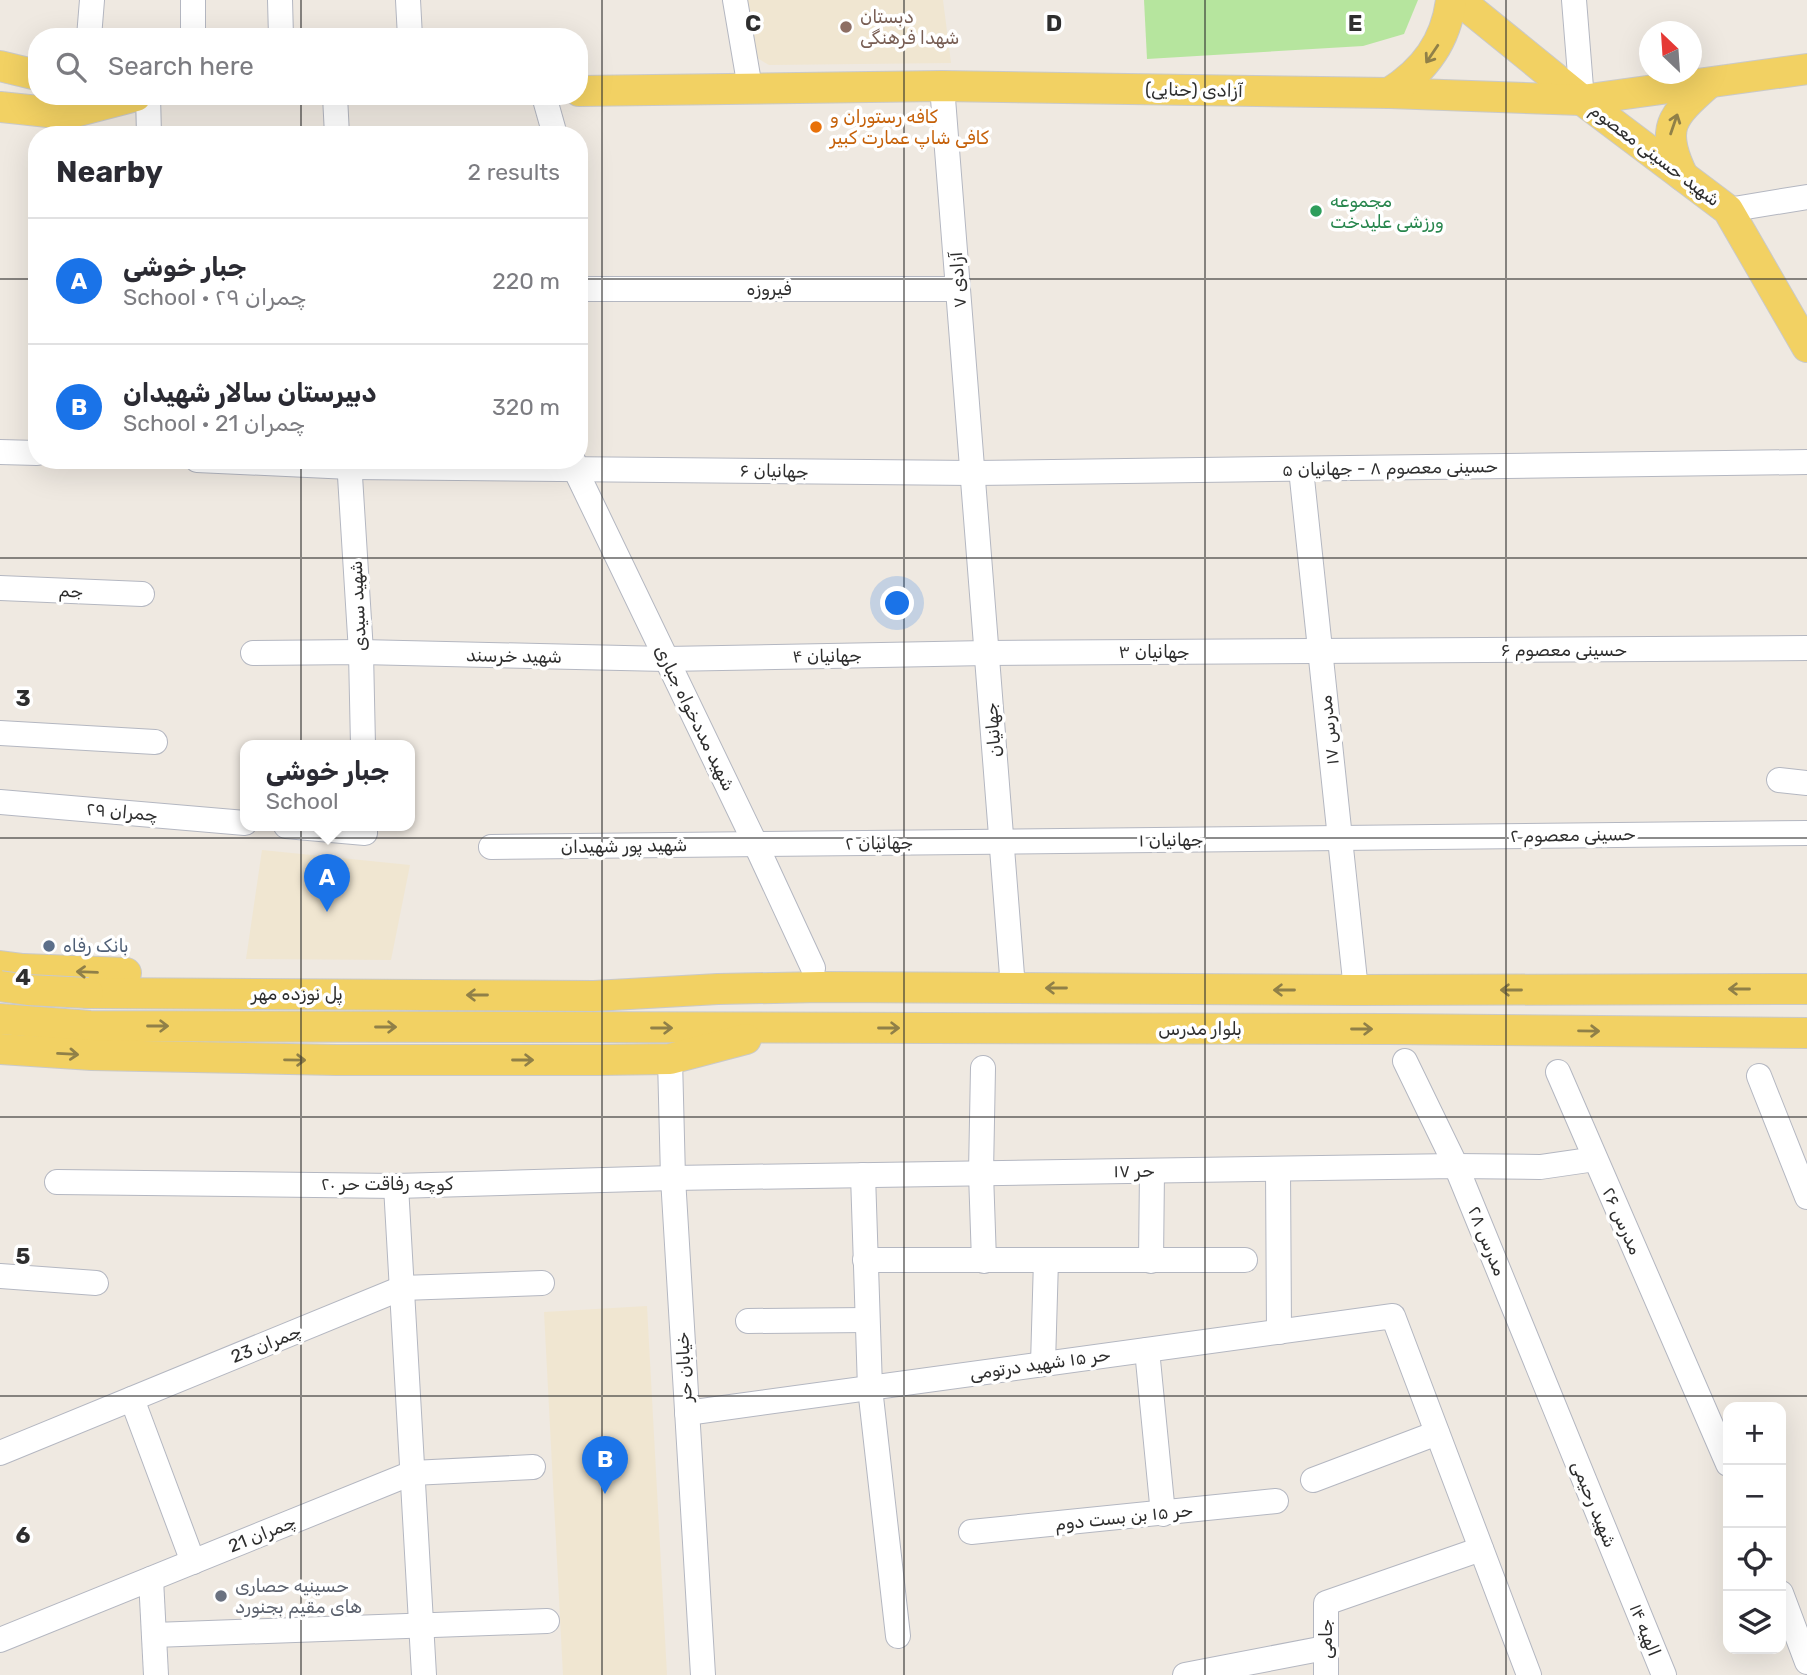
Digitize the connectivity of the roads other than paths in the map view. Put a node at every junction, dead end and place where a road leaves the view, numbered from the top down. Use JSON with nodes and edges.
{"nodes":[{"id":1,"x":92,"y":0,"type":"edge"},
{"id":2,"x":193,"y":0,"type":"edge"},
{"id":3,"x":280,"y":0,"type":"edge"},
{"id":4,"x":408,"y":0,"type":"edge"},
{"id":5,"x":734,"y":0,"type":"edge"},
{"id":6,"x":1451,"y":0,"type":"edge"},
{"id":7,"x":1459,"y":0,"type":"edge"},
{"id":8,"x":1574,"y":0,"type":"edge"},
{"id":9,"x":90,"y":28,"type":"edge"},
{"id":10,"x":193,"y":28,"type":"edge"},
{"id":11,"x":281,"y":28,"type":"edge"},
{"id":12,"x":410,"y":28,"type":"edge"},
{"id":13,"x":0,"y":66,"type":"edge"},
{"id":14,"x":1807,"y":69,"type":"edge"},
{"id":15,"x":28,"y":73,"type":"edge"},
{"id":16,"x":1709,"y":83,"type":"junction"},
{"id":17,"x":943,"y":86,"type":"junction"},
{"id":18,"x":750,"y":88,"type":"junction"},
{"id":19,"x":588,"y":91,"type":"edge"},
{"id":20,"x":1389,"y":93,"type":"junction"},
{"id":21,"x":1582,"y":100,"type":"junction"},
{"id":22,"x":102,"y":105,"type":"edge"},
{"id":23,"x":148,"y":105,"type":"edge"},
{"id":24,"x":335,"y":105,"type":"edge"},
{"id":25,"x":547,"y":105,"type":"edge"},
{"id":26,"x":0,"y":107,"type":"edge"},
{"id":27,"x":149,"y":126,"type":"edge"},
{"id":28,"x":337,"y":126,"type":"edge"},
{"id":29,"x":552,"y":126,"type":"edge"},
{"id":30,"x":1684,"y":177,"type":"junction"},
{"id":31,"x":1807,"y":197,"type":"edge"},
{"id":32,"x":1728,"y":210,"type":"junction"},
{"id":33,"x":588,"y":289,"type":"edge"},
{"id":34,"x":958,"y":289,"type":"junction"},
{"id":35,"x":1807,"y":347,"type":"edge"},
{"id":36,"x":0,"y":452,"type":"edge"},
{"id":37,"x":28,"y":453,"type":"edge"},
{"id":38,"x":1807,"y":462,"type":"edge"},
{"id":39,"x":588,"y":465,"type":"edge"},
{"id":40,"x":349,"y":469,"type":"edge"},
{"id":41,"x":576,"y":469,"type":"edge"},
{"id":42,"x":1301,"y":469,"type":"junction"},
{"id":43,"x":973,"y":473,"type":"junction"},
{"id":44,"x":0,"y":588,"type":"edge"},
{"id":45,"x":142,"y":594,"type":"dead end"},
{"id":46,"x":1807,"y":648,"type":"edge"},
{"id":47,"x":1321,"y":651,"type":"junction"},
{"id":48,"x":361,"y":652,"type":"junction"},
{"id":49,"x":253,"y":653,"type":"dead end"},
{"id":50,"x":987,"y":653,"type":"junction"},
{"id":51,"x":666,"y":659,"type":"junction"},
{"id":52,"x":0,"y":733,"type":"edge"},
{"id":53,"x":363,"y":740,"type":"edge"},
{"id":54,"x":155,"y":742,"type":"dead end"},
{"id":55,"x":1779,"y":780,"type":"dead end"},
{"id":56,"x":1807,"y":783,"type":"edge"},
{"id":57,"x":0,"y":802,"type":"edge"},
{"id":58,"x":240,"y":823,"type":"edge"},
{"id":59,"x":1807,"y":833,"type":"edge"},
{"id":60,"x":1340,"y":838,"type":"junction"},
{"id":61,"x":1002,"y":842,"type":"junction"},
{"id":62,"x":756,"y":845,"type":"junction"},
{"id":63,"x":491,"y":847,"type":"dead end"},
{"id":64,"x":813,"y":968,"type":"dead end"},
{"id":65,"x":8,"y":973,"type":"edge"},
{"id":66,"x":1013,"y":988,"type":"junction"},
{"id":67,"x":718,"y":989,"type":"junction"},
{"id":68,"x":1807,"y":989,"type":"edge"},
{"id":69,"x":1356,"y":990,"type":"junction"},
{"id":70,"x":0,"y":993,"type":"edge"},
{"id":71,"x":0,"y":1019,"type":"edge"},
{"id":72,"x":593,"y":1028,"type":"joint"},
{"id":73,"x":786,"y":1028,"type":"junction"},
{"id":74,"x":0,"y":1030,"type":"edge"},
{"id":75,"x":1807,"y":1033,"type":"edge"},
{"id":76,"x":11,"y":1050,"type":"edge"},
{"id":77,"x":670,"y":1059,"type":"junction"},
{"id":78,"x":1405,"y":1061,"type":"dead end"},
{"id":79,"x":983,"y":1068,"type":"dead end"},
{"id":80,"x":1558,"y":1072,"type":"dead end"},
{"id":81,"x":1759,"y":1076,"type":"dead end"},
{"id":82,"x":1595,"y":1159,"type":"junction"},
{"id":83,"x":1456,"y":1166,"type":"junction"},
{"id":84,"x":1278,"y":1169,"type":"junction"},
{"id":85,"x":1152,"y":1171,"type":"junction"},
{"id":86,"x":981,"y":1173,"type":"junction"},
{"id":87,"x":863,"y":1175,"type":"junction"},
{"id":88,"x":673,"y":1178,"type":"junction"},
{"id":89,"x":57,"y":1182,"type":"dead end"},
{"id":90,"x":396,"y":1186,"type":"junction"},
{"id":91,"x":1807,"y":1198,"type":"edge"},
{"id":92,"x":1046,"y":1260,"type":"junction"},
{"id":93,"x":1245,"y":1260,"type":"dead end"},
{"id":94,"x":865,"y":1261,"type":"junction"},
{"id":95,"x":984,"y":1261,"type":"junction"},
{"id":96,"x":1151,"y":1261,"type":"junction"},
{"id":97,"x":0,"y":1276,"type":"edge"},
{"id":98,"x":96,"y":1283,"type":"dead end"},
{"id":99,"x":542,"y":1283,"type":"dead end"},
{"id":100,"x":402,"y":1288,"type":"junction"},
{"id":101,"x":867,"y":1320,"type":"junction"},
{"id":102,"x":748,"y":1321,"type":"dead end"},
{"id":103,"x":1279,"y":1332,"type":"junction"},
{"id":104,"x":1147,"y":1350,"type":"junction"},
{"id":105,"x":1044,"y":1364,"type":"junction"},
{"id":106,"x":870,"y":1388,"type":"junction"},
{"id":107,"x":132,"y":1399,"type":"junction"},
{"id":108,"x":687,"y":1413,"type":"junction"},
{"id":109,"x":1562,"y":1425,"type":"joint"},
{"id":110,"x":1437,"y":1433,"type":"junction"},
{"id":111,"x":0,"y":1453,"type":"edge"},
{"id":112,"x":1723,"y":1453,"type":"edge"},
{"id":113,"x":533,"y":1467,"type":"dead end"},
{"id":114,"x":412,"y":1473,"type":"junction"},
{"id":115,"x":1313,"y":1480,"type":"dead end"},
{"id":116,"x":1276,"y":1501,"type":"dead end"},
{"id":117,"x":1163,"y":1514,"type":"junction"},
{"id":118,"x":971,"y":1532,"type":"dead end"},
{"id":119,"x":1481,"y":1549,"type":"junction"},
{"id":120,"x":192,"y":1562,"type":"junction"},
{"id":121,"x":151,"y":1578,"type":"junction"},
{"id":122,"x":1627,"y":1584,"type":"joint"},
{"id":123,"x":1786,"y":1605,"type":"edge"},
{"id":124,"x":547,"y":1621,"type":"dead end"},
{"id":125,"x":421,"y":1626,"type":"junction"},
{"id":126,"x":154,"y":1635,"type":"junction"},
{"id":127,"x":898,"y":1636,"type":"dead end"},
{"id":128,"x":0,"y":1640,"type":"edge"},
{"id":129,"x":1325,"y":1648,"type":"junction"},
{"id":130,"x":1807,"y":1662,"type":"edge"},
{"id":131,"x":156,"y":1675,"type":"edge"},
{"id":132,"x":424,"y":1675,"type":"edge"},
{"id":133,"x":703,"y":1675,"type":"edge"},
{"id":134,"x":1185,"y":1675,"type":"edge"},
{"id":135,"x":1326,"y":1675,"type":"edge"},
{"id":136,"x":1527,"y":1675,"type":"edge"},
{"id":137,"x":1664,"y":1675,"type":"edge"}],
"edges":[{"from":1,"to":9,"type":"street"},
{"from":2,"to":10,"type":"street"},
{"from":3,"to":11,"type":"street"},
{"from":4,"to":12,"type":"street"},
{"from":5,"to":18,"type":"street"},
{"from":6,"to":20,"type":"main road","one_way":true},
{"from":7,"to":21,"type":"main road","name":"شهید حسینی معصوم"},
{"from":8,"to":21,"type":"street"},
{"from":13,"to":15,"type":"main road"},
{"from":14,"to":16,"type":"main road","name":"آزادی (حنایی)"},
{"from":16,"to":21,"type":"main road","name":"آزادی (حنایی)"},
{"from":30,"to":16,"type":"main road","one_way":true},
{"from":17,"to":18,"type":"main road","name":"آزادی (حنایی)"},
{"from":17,"to":20,"type":"main road","name":"آزادی (حنایی)"},
{"from":17,"to":34,"type":"street","name":"آزادی ۷"},
{"from":18,"to":19,"type":"main road","name":"آزادی (حنایی)"},
{"from":20,"to":21,"type":"main road","name":"آزادی (حنایی)"},
{"from":21,"to":30,"type":"main road","name":"شهید حسینی معصوم"},
{"from":22,"to":26,"type":"main road"},
{"from":23,"to":27,"type":"street"},
{"from":24,"to":28,"type":"street"},
{"from":25,"to":29,"type":"street"},
{"from":30,"to":32,"type":"main road","name":"شهید حسینی معصوم"},
{"from":31,"to":32,"type":"street"},
{"from":32,"to":35,"type":"main road","name":"شهید حسینی معصوم"},
{"from":33,"to":34,"type":"street","name":"فیروزه"},
{"from":34,"to":43,"type":"street","name":"آزادی ۷"},
{"from":36,"to":37,"type":"street"},
{"from":38,"to":42,"type":"street","name":"حسینی معصوم ۸ - جهانیان ۵"},
{"from":39,"to":43,"type":"street","name":"جهانیان ۶"},
{"from":40,"to":48,"type":"street","name":"شهید سیدی"},
{"from":41,"to":51,"type":"street","name":"شهید مددخواه جباری"},
{"from":42,"to":43,"type":"street","name":"حسینی معصوم ۸ - جهانیان ۵"},
{"from":42,"to":47,"type":"street","name":"مدرس ۱۷"},
{"from":43,"to":50,"type":"street","name":"جهانیان"},
{"from":44,"to":45,"type":"street","name":"جم"},
{"from":46,"to":47,"type":"street","name":"حسینی معصوم ۶"},
{"from":47,"to":50,"type":"street","name":"جهانیان ۳"},
{"from":47,"to":60,"type":"street","name":"مدرس ۱۷"},
{"from":48,"to":49,"type":"street","name":"شهید خرسند"},
{"from":48,"to":51,"type":"street","name":"شهید خرسند"},
{"from":48,"to":53,"type":"street","name":"شهید سیدی"},
{"from":50,"to":51,"type":"street","name":"جهانیان ۴"},
{"from":50,"to":61,"type":"street","name":"جهانیان"},
{"from":51,"to":62,"type":"street","name":"شهید مددخواه جباری"},
{"from":52,"to":54,"type":"street"},
{"from":55,"to":56,"type":"street"},
{"from":57,"to":58,"type":"street","name":"چمران ۲۹"},
{"from":59,"to":60,"type":"street","name":"حسینی معصوم ۲"},
{"from":60,"to":61,"type":"street","name":"جهانیان ۱"},
{"from":60,"to":69,"type":"street","name":"مدرس ۱۷"},
{"from":61,"to":62,"type":"street","name":"جهانیان ۲"},
{"from":61,"to":66,"type":"street","name":"جهانیان"},
{"from":62,"to":63,"type":"street","name":"شهید پور شهیدان"},
{"from":62,"to":64,"type":"street","name":"شهید مددخواه جباری"},
{"from":67,"to":65,"type":"main road","one_way":true},
{"from":67,"to":65,"type":"main road","name":"پل نوزده مهر","one_way":true,"bridge":true},
{"from":65,"to":70,"type":"main road"},
{"from":66,"to":67,"type":"main road"},
{"from":69,"to":66,"type":"main road","one_way":true},
{"from":68,"to":69,"type":"main road","one_way":true},
{"from":71,"to":72,"type":"main road","name":"پل نوزده مهر","one_way":true},
{"from":72,"to":73,"type":"main road","name":"بلوار مدرس","one_way":true},
{"from":73,"to":75,"type":"main road","name":"بلوار مدرس","one_way":true},
{"from":73,"to":77,"type":"main road"},
{"from":74,"to":76,"type":"main road"},
{"from":76,"to":77,"type":"main road","one_way":true},
{"from":77,"to":88,"type":"street","name":"خیابان حر"},
{"from":78,"to":83,"type":"street","name":"مدرس ۲۸"},
{"from":79,"to":86,"type":"street"},
{"from":80,"to":82,"type":"street","name":"مدرس ۲۶"},
{"from":81,"to":91,"type":"street"},
{"from":82,"to":83,"type":"street","name":"حر ۱۷"},
{"from":82,"to":112,"type":"street","name":"مدرس ۲۶"},
{"from":83,"to":84,"type":"street","name":"حر ۱۷"},
{"from":83,"to":109,"type":"street","name":"مدرس ۲۸"},
{"from":84,"to":85,"type":"street","name":"حر ۱۷"},
{"from":84,"to":103,"type":"street"},
{"from":85,"to":86,"type":"street","name":"حر ۱۷"},
{"from":85,"to":96,"type":"street"},
{"from":86,"to":87,"type":"street","name":"حر ۱۷"},
{"from":86,"to":95,"type":"street"},
{"from":87,"to":88,"type":"street","name":"حر ۱۷"},
{"from":87,"to":94,"type":"street"},
{"from":88,"to":90,"type":"street","name":"کوچه رفاقت حر ۲۰"},
{"from":88,"to":108,"type":"street","name":"خیابان حر"},
{"from":89,"to":90,"type":"street","name":"کوچه رفاقت حر ۲۰"},
{"from":90,"to":100,"type":"street"},
{"from":92,"to":95,"type":"street"},
{"from":92,"to":96,"type":"street"},
{"from":92,"to":105,"type":"street"},
{"from":93,"to":96,"type":"street"},
{"from":94,"to":95,"type":"street"},
{"from":94,"to":101,"type":"street"},
{"from":97,"to":98,"type":"street"},
{"from":99,"to":100,"type":"street","name":"چمران 23"},
{"from":100,"to":107,"type":"street","name":"چمران 23"},
{"from":100,"to":114,"type":"street"},
{"from":101,"to":102,"type":"street"},
{"from":101,"to":106,"type":"street"},
{"from":103,"to":104,"type":"street","name":"حر ۱۵ شهید درتومی"},
{"from":103,"to":110,"type":"street","name":"حر ۱۵ شهید درتومی"},
{"from":104,"to":105,"type":"street","name":"حر ۱۵ شهید درتومی"},
{"from":104,"to":117,"type":"street"},
{"from":105,"to":106,"type":"street","name":"حر ۱۵ شهید درتومی"},
{"from":106,"to":108,"type":"street","name":"حر ۱۵ شهید درتومی"},
{"from":106,"to":127,"type":"street"},
{"from":107,"to":111,"type":"street","name":"چمران 23"},
{"from":107,"to":120,"type":"street"},
{"from":108,"to":133,"type":"street","name":"خیابان حر"},
{"from":109,"to":122,"type":"street","name":"شهید رحیمی"},
{"from":110,"to":115,"type":"street"},
{"from":110,"to":119,"type":"street"},
{"from":113,"to":114,"type":"street","name":"چمران 21"},
{"from":114,"to":120,"type":"street","name":"چمران 21"},
{"from":114,"to":125,"type":"street"},
{"from":116,"to":117,"type":"street","name":"حر ۱۵ بن بست دوم"},
{"from":117,"to":118,"type":"street","name":"حر ۱۵ بن بست دوم"},
{"from":119,"to":129,"type":"street","name":"جامی"},
{"from":119,"to":136,"type":"street"},
{"from":120,"to":121,"type":"street","name":"چمران 21"},
{"from":121,"to":126,"type":"street"},
{"from":121,"to":128,"type":"street","name":"چمران 21"},
{"from":122,"to":137,"type":"street","name":"الهیه ۱۴"},
{"from":123,"to":130,"type":"street"},
{"from":124,"to":125,"type":"street"},
{"from":125,"to":126,"type":"street"},
{"from":125,"to":132,"type":"street"},
{"from":126,"to":131,"type":"street"},
{"from":129,"to":134,"type":"street"},
{"from":129,"to":135,"type":"street","name":"جامی"}]}
